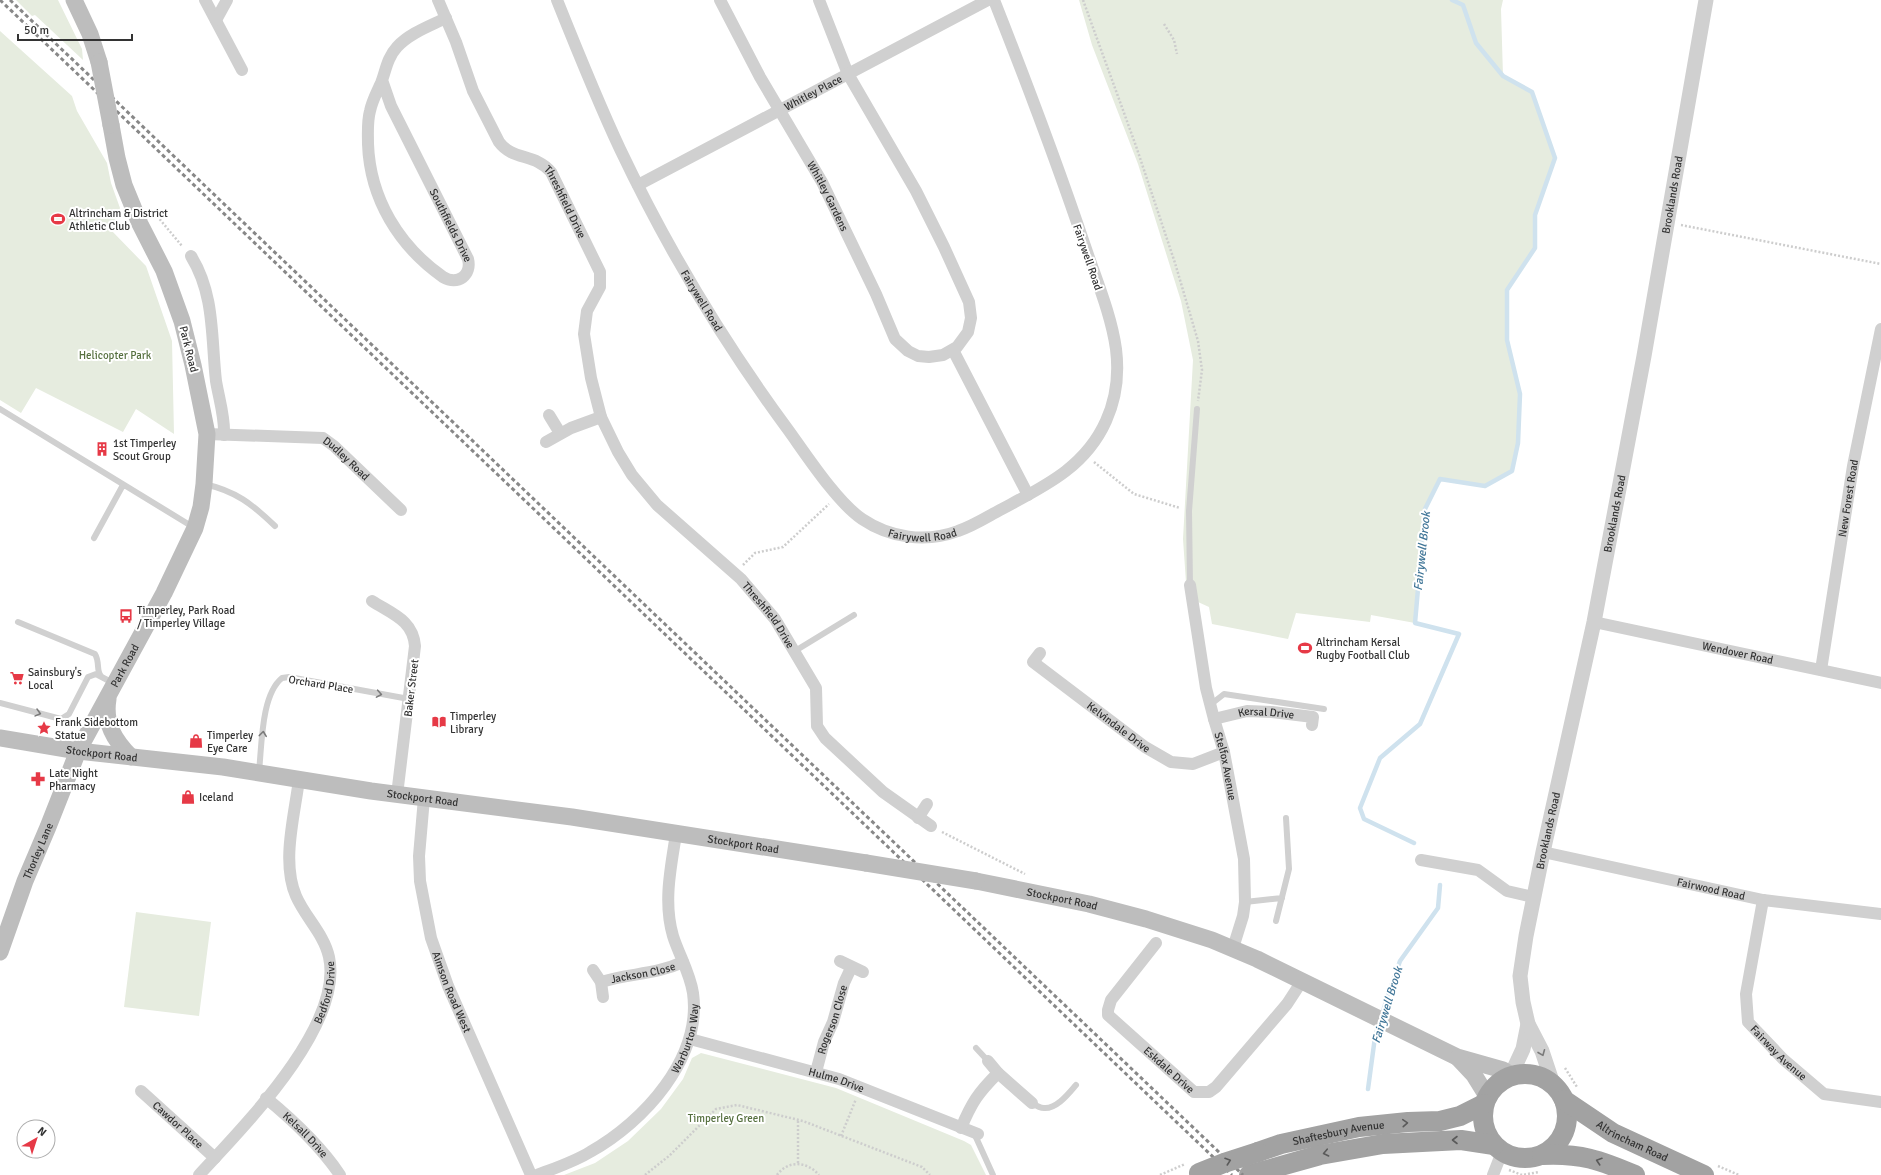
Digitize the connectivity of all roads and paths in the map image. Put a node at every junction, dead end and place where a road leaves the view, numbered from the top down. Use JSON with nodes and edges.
{"nodes":[{"id":1,"x":74,"y":0,"type":"edge"},
{"id":2,"x":205,"y":0,"type":"edge"},
{"id":3,"x":227,"y":0,"type":"edge"},
{"id":4,"x":438,"y":0,"type":"edge"},
{"id":5,"x":557,"y":0,"type":"edge"},
{"id":6,"x":720,"y":0,"type":"edge"},
{"id":7,"x":819,"y":0,"type":"edge"},
{"id":8,"x":988,"y":0,"type":"edge"},
{"id":9,"x":994,"y":0,"type":"edge"},
{"id":10,"x":1083,"y":0,"type":"edge"},
{"id":11,"x":1706,"y":0,"type":"edge"},
{"id":12,"x":446,"y":18,"type":"junction"},
{"id":13,"x":216,"y":20,"type":"junction"},
{"id":14,"x":1164,"y":24,"type":"dead end"},
{"id":15,"x":1177,"y":54,"type":"dead end"},
{"id":16,"x":242,"y":70,"type":"dead end"},
{"id":17,"x":848,"y":74,"type":"junction"},
{"id":18,"x":382,"y":80,"type":"junction"},
{"id":19,"x":779,"y":110,"type":"junction"},
{"id":20,"x":638,"y":185,"type":"junction"},
{"id":21,"x":148,"y":205,"type":"dead end"},
{"id":22,"x":1668,"y":222,"type":"junction"},
{"id":23,"x":191,"y":256,"type":"joint"},
{"id":24,"x":1881,"y":264,"type":"edge"},
{"id":25,"x":1881,"y":328,"type":"edge"},
{"id":26,"x":953,"y":350,"type":"junction"},
{"id":27,"x":0,"y":409,"type":"edge"},
{"id":28,"x":1197,"y":409,"type":"joint"},
{"id":29,"x":549,"y":415,"type":"dead end"},
{"id":30,"x":601,"y":418,"type":"junction"},
{"id":31,"x":560,"y":433,"type":"junction"},
{"id":32,"x":207,"y":434,"type":"junction"},
{"id":33,"x":224,"y":435,"type":"junction"},
{"id":34,"x":546,"y":442,"type":"dead end"},
{"id":35,"x":1086,"y":454,"type":"junction"},
{"id":36,"x":204,"y":484,"type":"junction"},
{"id":37,"x":123,"y":485,"type":"junction"},
{"id":38,"x":838,"y":495,"type":"junction"},
{"id":39,"x":1028,"y":495,"type":"junction"},
{"id":40,"x":401,"y":510,"type":"dead end"},
{"id":41,"x":1189,"y":511,"type":"junction"},
{"id":42,"x":275,"y":526,"type":"dead end"},
{"id":43,"x":195,"y":528,"type":"junction"},
{"id":44,"x":94,"y":538,"type":"dead end"},
{"id":45,"x":735,"y":573,"type":"junction"},
{"id":46,"x":1190,"y":585,"type":"joint"},
{"id":47,"x":372,"y":601,"type":"dead end"},
{"id":48,"x":854,"y":615,"type":"dead end"},
{"id":49,"x":18,"y":622,"type":"dead end"},
{"id":50,"x":1594,"y":622,"type":"junction"},
{"id":51,"x":795,"y":651,"type":"junction"},
{"id":52,"x":1040,"y":653,"type":"dead end"},
{"id":53,"x":1821,"y":670,"type":"junction"},
{"id":54,"x":1881,"y":683,"type":"edge"},
{"id":55,"x":108,"y":685,"type":"junction"},
{"id":56,"x":409,"y":699,"type":"junction"},
{"id":57,"x":0,"y":703,"type":"edge"},
{"id":58,"x":1210,"y":705,"type":"junction"},
{"id":59,"x":1324,"y":709,"type":"dead end"},
{"id":60,"x":1214,"y":719,"type":"junction"},
{"id":61,"x":1312,"y":725,"type":"dead end"},
{"id":62,"x":0,"y":738,"type":"edge"},
{"id":63,"x":78,"y":751,"type":"junction"},
{"id":64,"x":1224,"y":752,"type":"junction"},
{"id":65,"x":131,"y":757,"type":"junction"},
{"id":66,"x":258,"y":772,"type":"junction"},
{"id":67,"x":299,"y":779,"type":"junction"},
{"id":68,"x":397,"y":795,"type":"junction"},
{"id":69,"x":424,"y":798,"type":"junction"},
{"id":70,"x":927,"y":804,"type":"dead end"},
{"id":71,"x":918,"y":818,"type":"junction"},
{"id":72,"x":1286,"y":818,"type":"dead end"},
{"id":73,"x":931,"y":826,"type":"joint"},
{"id":74,"x":676,"y":834,"type":"junction"},
{"id":75,"x":1543,"y":852,"type":"junction"},
{"id":76,"x":1421,"y":860,"type":"dead end"},
{"id":77,"x":1027,"y":875,"type":"dead end"},
{"id":78,"x":1534,"y":897,"type":"junction"},
{"id":79,"x":1282,"y":898,"type":"junction"},
{"id":80,"x":1763,"y":900,"type":"junction"},
{"id":81,"x":1245,"y":902,"type":"junction"},
{"id":82,"x":1881,"y":914,"type":"edge"},
{"id":83,"x":1276,"y":921,"type":"dead end"},
{"id":84,"x":1156,"y":942,"type":"dead end"},
{"id":85,"x":1233,"y":948,"type":"junction"},
{"id":86,"x":0,"y":952,"type":"edge"},
{"id":87,"x":840,"y":961,"type":"dead end"},
{"id":88,"x":683,"y":962,"type":"junction"},
{"id":89,"x":851,"y":968,"type":"junction"},
{"id":90,"x":592,"y":970,"type":"dead end"},
{"id":91,"x":862,"y":972,"type":"dead end"},
{"id":92,"x":1302,"y":981,"type":"junction"},
{"id":93,"x":602,"y":982,"type":"junction"},
{"id":94,"x":603,"y":997,"type":"dead end"},
{"id":95,"x":1528,"y":1024,"type":"junction"},
{"id":96,"x":690,"y":1039,"type":"junction"},
{"id":97,"x":976,"y":1048,"type":"dead end"},
{"id":98,"x":1457,"y":1057,"type":"junction"},
{"id":99,"x":988,"y":1061,"type":"joint"},
{"id":100,"x":1562,"y":1064,"type":"dead end"},
{"id":101,"x":816,"y":1072,"type":"junction"},
{"id":102,"x":998,"y":1073,"type":"junction"},
{"id":103,"x":1511,"y":1075,"type":"junction"},
{"id":104,"x":1553,"y":1084,"type":"junction"},
{"id":105,"x":1076,"y":1085,"type":"dead end"},
{"id":106,"x":861,"y":1087,"type":"junction"},
{"id":107,"x":142,"y":1091,"type":"dead end"},
{"id":108,"x":1572,"y":1095,"type":"junction"},
{"id":109,"x":266,"y":1098,"type":"junction"},
{"id":110,"x":1485,"y":1100,"type":"junction"},
{"id":111,"x":1881,"y":1102,"type":"edge"},
{"id":112,"x":1032,"y":1103,"type":"joint"},
{"id":113,"x":798,"y":1120,"type":"junction"},
{"id":114,"x":961,"y":1128,"type":"junction"},
{"id":115,"x":976,"y":1134,"type":"joint"},
{"id":116,"x":841,"y":1136,"type":"junction"},
{"id":117,"x":1498,"y":1148,"type":"junction"},
{"id":118,"x":1542,"y":1155,"type":"junction"},
{"id":119,"x":215,"y":1158,"type":"junction"},
{"id":120,"x":798,"y":1163,"type":"junction"},
{"id":121,"x":1707,"y":1169,"type":"edge"},
{"id":122,"x":1194,"y":1170,"type":"edge"},
{"id":123,"x":200,"y":1175,"type":"edge"},
{"id":124,"x":340,"y":1175,"type":"edge"},
{"id":125,"x":531,"y":1175,"type":"edge"},
{"id":126,"x":537,"y":1175,"type":"edge"},
{"id":127,"x":645,"y":1175,"type":"edge"},
{"id":128,"x":777,"y":1175,"type":"edge"},
{"id":129,"x":819,"y":1175,"type":"edge"},
{"id":130,"x":930,"y":1175,"type":"edge"},
{"id":131,"x":993,"y":1175,"type":"edge"},
{"id":132,"x":1160,"y":1175,"type":"edge"},
{"id":133,"x":1249,"y":1175,"type":"edge"},
{"id":134,"x":1493,"y":1175,"type":"edge"},
{"id":135,"x":1635,"y":1175,"type":"edge"},
{"id":136,"x":1739,"y":1175,"type":"edge"}],
"edges":[{"from":1,"to":32,"type":"main road","name":"Park Road","bridge":true},
{"from":2,"to":13,"type":"street"},
{"from":3,"to":13,"type":"street"},
{"from":4,"to":12,"type":"street"},
{"from":5,"to":20,"type":"street","name":"Fairywell Road"},
{"from":6,"to":19,"type":"street","name":"Whitley Gardens"},
{"from":7,"to":17,"type":"street","name":"Whitley Gardens"},
{"from":8,"to":17,"type":"street","name":"Whitley Place"},
{"from":9,"to":35,"type":"street","name":"Fairywell Road"},
{"from":10,"to":28,"type":"path"},
{"from":11,"to":22,"type":"street","name":"Brooklands Road"},
{"from":12,"to":18,"type":"street","name":"Southfields Drive"},
{"from":12,"to":30,"type":"street","name":"Threshfield Drive"},
{"from":13,"to":16,"type":"street"},
{"from":14,"to":15,"type":"path"},
{"from":17,"to":19,"type":"street","name":"Whitley Place"},
{"from":17,"to":26,"type":"street","name":"Whitley Gardens"},
{"from":18,"to":18,"type":"street","name":"Southfields Drive"},
{"from":19,"to":20,"type":"street","name":"Whitley Place"},
{"from":19,"to":26,"type":"street","name":"Whitley Gardens"},
{"from":20,"to":38,"type":"street","name":"Fairywell Road"},
{"from":21,"to":23,"type":"path"},
{"from":22,"to":24,"type":"path"},
{"from":22,"to":50,"type":"street","name":"Brooklands Road"},
{"from":23,"to":33,"type":"street","name":"Park Road"},
{"from":25,"to":53,"type":"street","name":"New Forest Road"},
{"from":26,"to":39,"type":"street"},
{"from":27,"to":37,"type":"lane"},
{"from":28,"to":41,"type":"lane"},
{"from":29,"to":31,"type":"street"},
{"from":30,"to":31,"type":"street"},
{"from":30,"to":45,"type":"street","name":"Threshfield Drive"},
{"from":31,"to":34,"type":"street"},
{"from":32,"to":33,"type":"street","name":"Dudley Road"},
{"from":32,"to":36,"type":"main road","name":"Park Road"},
{"from":33,"to":40,"type":"street","name":"Dudley Road"},
{"from":35,"to":39,"type":"street","name":"Fairywell Road"},
{"from":35,"to":41,"type":"path"},
{"from":36,"to":42,"type":"lane"},
{"from":36,"to":43,"type":"main road","name":"Park Road"},
{"from":37,"to":43,"type":"lane"},
{"from":37,"to":44,"type":"lane"},
{"from":38,"to":39,"type":"street","name":"Fairywell Road"},
{"from":38,"to":45,"type":"path"},
{"from":41,"to":46,"type":"lane"},
{"from":43,"to":55,"type":"main road","name":"Park Road"},
{"from":45,"to":51,"type":"street","name":"Threshfield Drive"},
{"from":46,"to":58,"type":"street","name":"Stelfox Avenue"},
{"from":47,"to":56,"type":"street","name":"Baker Street"},
{"from":48,"to":51,"type":"lane"},
{"from":49,"to":55,"type":"lane"},
{"from":50,"to":53,"type":"street","name":"Wendover Road"},
{"from":50,"to":75,"type":"street","name":"Brooklands Road"},
{"from":51,"to":71,"type":"street","name":"Threshfield Drive"},
{"from":52,"to":64,"type":"street","name":"Kelvindale Drive"},
{"from":53,"to":54,"type":"street","name":"Wendover Road"},
{"from":57,"to":55,"type":"lane","one_way":true},
{"from":55,"to":63,"type":"main road","name":"Park Road"},
{"from":55,"to":65,"type":"main road","name":"Park Road"},
{"from":66,"to":56,"type":"lane","name":"Orchard Place","one_way":true},
{"from":56,"to":68,"type":"street","name":"Baker Street"},
{"from":58,"to":59,"type":"lane"},
{"from":58,"to":60,"type":"street","name":"Stelfox Avenue"},
{"from":60,"to":61,"type":"street","name":"Kersal Drive"},
{"from":60,"to":64,"type":"street","name":"Stelfox Avenue"},
{"from":62,"to":63,"type":"main road","name":"Stockport Road"},
{"from":63,"to":65,"type":"main road","name":"Stockport Road"},
{"from":63,"to":86,"type":"main road","name":"Thorley Lane"},
{"from":64,"to":81,"type":"street","name":"Stelfox Avenue"},
{"from":65,"to":66,"type":"main road","name":"Stockport Road"},
{"from":66,"to":67,"type":"main road","name":"Stockport Road"},
{"from":67,"to":68,"type":"main road","name":"Stockport Road"},
{"from":67,"to":109,"type":"street","name":"Bedford Drive"},
{"from":68,"to":69,"type":"main road","name":"Stockport Road"},
{"from":69,"to":74,"type":"main road","name":"Stockport Road"},
{"from":69,"to":125,"type":"street","name":"Aimson Road West"},
{"from":70,"to":71,"type":"street"},
{"from":71,"to":73,"type":"street","name":"Threshfield Drive"},
{"from":72,"to":79,"type":"lane"},
{"from":73,"to":77,"type":"path"},
{"from":74,"to":85,"type":"main road","name":"Stockport Road","bridge":true},
{"from":74,"to":88,"type":"street","name":"Warburton Way"},
{"from":75,"to":78,"type":"street","name":"Brooklands Road"},
{"from":75,"to":80,"type":"street","name":"Fairwood Road"},
{"from":76,"to":78,"type":"street"},
{"from":78,"to":95,"type":"street","name":"Brooklands Road"},
{"from":79,"to":81,"type":"lane"},
{"from":79,"to":83,"type":"lane"},
{"from":80,"to":82,"type":"street","name":"Fairwood Road"},
{"from":80,"to":111,"type":"street","name":"Fairway Avenue"},
{"from":81,"to":85,"type":"street","name":"Stelfox Avenue"},
{"from":84,"to":92,"type":"street","name":"Eskdale Drive"},
{"from":85,"to":92,"type":"main road","name":"Stockport Road"},
{"from":87,"to":89,"type":"street"},
{"from":88,"to":93,"type":"street","name":"Jackson Close"},
{"from":88,"to":96,"type":"street","name":"Warburton Way"},
{"from":89,"to":91,"type":"street"},
{"from":89,"to":101,"type":"street","name":"Rogerson Close"},
{"from":90,"to":93,"type":"street","name":"Jackson Close"},
{"from":92,"to":98,"type":"main road","name":"Stockport Road"},
{"from":93,"to":94,"type":"street","name":"Jackson Close"},
{"from":95,"to":103,"type":"street","name":"Brooklands Road"},
{"from":95,"to":104,"type":"street","name":"Brooklands Road","one_way":true},
{"from":96,"to":101,"type":"street","name":"Hulme Drive"},
{"from":96,"to":126,"type":"street","name":"Warburton Way"},
{"from":97,"to":99,"type":"lane"},
{"from":98,"to":103,"type":"main road","name":"Stockport Road"},
{"from":98,"to":110,"type":"main road","name":"Stockport Road"},
{"from":99,"to":102,"type":"street"},
{"from":100,"to":108,"type":"path"},
{"from":101,"to":106,"type":"street","name":"Hulme Drive"},
{"from":102,"to":112,"type":"street"},
{"from":102,"to":114,"type":"street"},
{"from":103,"to":104,"type":"highway"},
{"from":103,"to":110,"type":"highway"},
{"from":104,"to":108,"type":"highway"},
{"from":105,"to":112,"type":"lane"},
{"from":106,"to":114,"type":"street","name":"Hulme Drive"},
{"from":106,"to":116,"type":"path"},
{"from":107,"to":119,"type":"street","name":"Cawdor Place"},
{"from":108,"to":118,"type":"highway"},
{"from":108,"to":121,"type":"highway","name":"Altrincham Road"},
{"from":109,"to":119,"type":"street","name":"Bedford Drive"},
{"from":109,"to":124,"type":"street","name":"Kelsall Drive"},
{"from":110,"to":117,"type":"highway"},
{"from":122,"to":110,"type":"highway","name":"Shaftesbury Avenue","one_way":true,"bridge":true},
{"from":113,"to":116,"type":"path"},
{"from":113,"to":120,"type":"path"},
{"from":113,"to":127,"type":"path"},
{"from":114,"to":115,"type":"street","name":"Hulme Drive"},
{"from":115,"to":131,"type":"lane"},
{"from":116,"to":130,"type":"path"},
{"from":117,"to":118,"type":"highway"},
{"from":117,"to":133,"type":"highway","name":"Shaftesbury Avenue","one_way":true},
{"from":117,"to":134,"type":"street"},
{"from":135,"to":118,"type":"highway","one_way":true},
{"from":119,"to":123,"type":"street","name":"Bedford Drive"},
{"from":120,"to":128,"type":"path"},
{"from":120,"to":129,"type":"path"},
{"from":121,"to":136,"type":"path"},
{"from":122,"to":132,"type":"path"}]}
